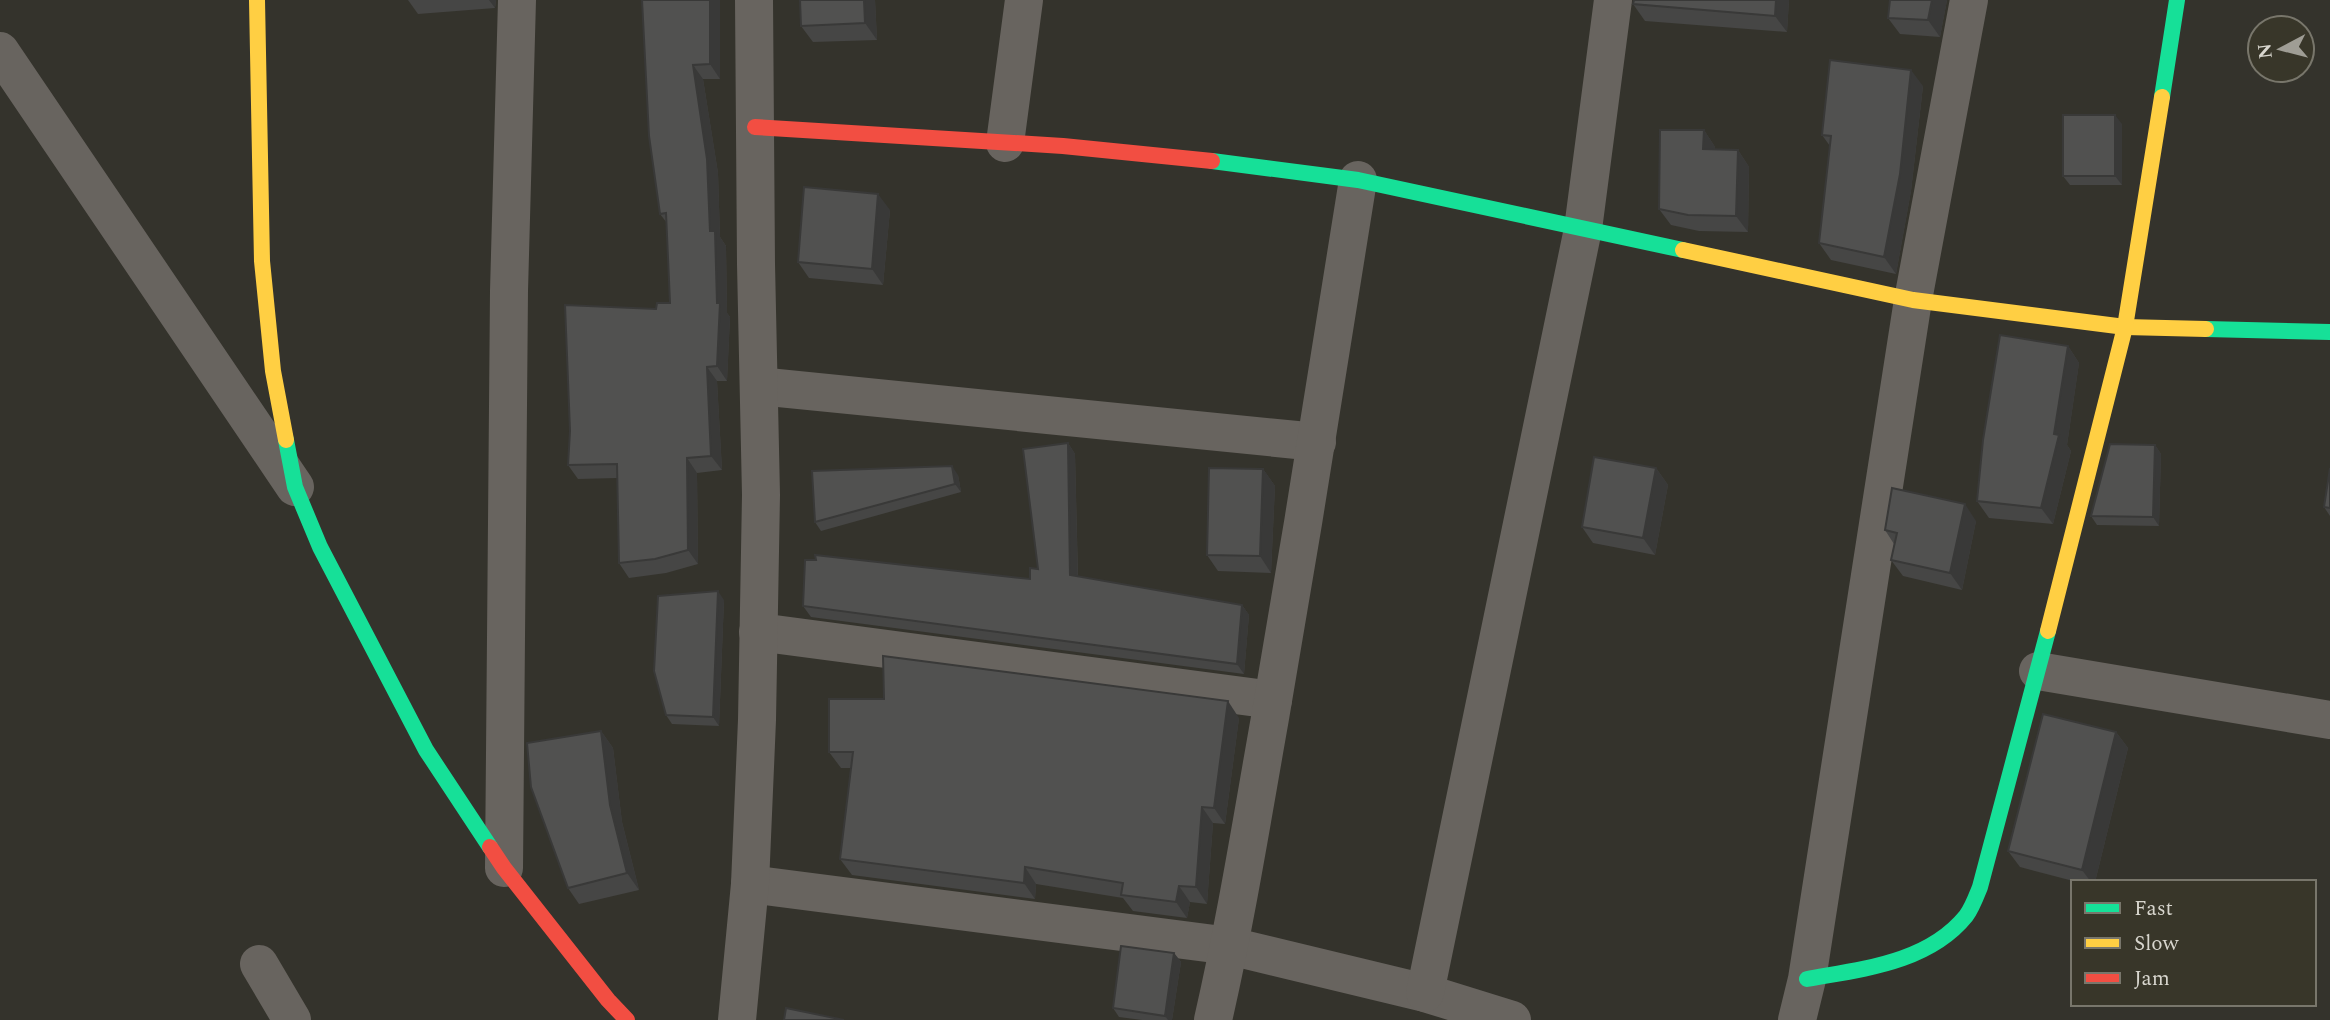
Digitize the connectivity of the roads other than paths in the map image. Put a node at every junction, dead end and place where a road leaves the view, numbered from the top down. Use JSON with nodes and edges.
{"nodes":[{"id":1,"x":257,"y":0,"type":"edge"},
{"id":2,"x":517,"y":0,"type":"edge"},
{"id":3,"x":754,"y":0,"type":"edge"},
{"id":4,"x":1024,"y":0,"type":"edge"},
{"id":5,"x":1612,"y":0,"type":"edge"},
{"id":6,"x":1969,"y":0,"type":"edge"},
{"id":7,"x":2177,"y":0,"type":"edge"},
{"id":8,"x":0,"y":51,"type":"edge"},
{"id":9,"x":755,"y":127,"type":"junction"},
{"id":10,"x":1005,"y":143,"type":"junction"},
{"id":11,"x":1359,"y":180,"type":"junction"},
{"id":12,"x":1583,"y":229,"type":"junction"},
{"id":13,"x":1913,"y":300,"type":"junction"},
{"id":14,"x":2125,"y":327,"type":"junction"},
{"id":15,"x":2330,"y":332,"type":"edge"},
{"id":16,"x":758,"y":386,"type":"junction"},
{"id":17,"x":1317,"y":442,"type":"junction"},
{"id":18,"x":295,"y":487,"type":"junction"},
{"id":19,"x":758,"y":632,"type":"junction"},
{"id":20,"x":2038,"y":671,"type":"junction"},
{"id":21,"x":1273,"y":700,"type":"junction"},
{"id":22,"x":2330,"y":720,"type":"edge"},
{"id":23,"x":504,"y":868,"type":"junction"},
{"id":24,"x":750,"y":884,"type":"junction"},
{"id":25,"x":1230,"y":946,"type":"junction"},
{"id":26,"x":259,"y":964,"type":"dead end"},
{"id":27,"x":1807,"y":979,"type":"junction"},
{"id":28,"x":1425,"y":993,"type":"junction"},
{"id":29,"x":292,"y":1020,"type":"edge"},
{"id":30,"x":627,"y":1020,"type":"edge"},
{"id":31,"x":737,"y":1020,"type":"edge"},
{"id":32,"x":1213,"y":1020,"type":"edge"},
{"id":33,"x":1512,"y":1020,"type":"edge"},
{"id":34,"x":1797,"y":1020,"type":"edge"}],
"edges":[{"from":1,"to":18,"type":"street"},
{"from":2,"to":23,"type":"street"},
{"from":3,"to":9,"type":"street"},
{"from":4,"to":10,"type":"street"},
{"from":5,"to":12,"type":"street"},
{"from":6,"to":13,"type":"street"},
{"from":7,"to":14,"type":"street"},
{"from":8,"to":18,"type":"street"},
{"from":9,"to":10,"type":"street"},
{"from":9,"to":16,"type":"street"},
{"from":10,"to":11,"type":"street"},
{"from":11,"to":12,"type":"street"},
{"from":11,"to":17,"type":"street"},
{"from":12,"to":13,"type":"street"},
{"from":12,"to":28,"type":"street"},
{"from":13,"to":14,"type":"street"},
{"from":13,"to":27,"type":"street"},
{"from":14,"to":15,"type":"street"},
{"from":14,"to":20,"type":"street"},
{"from":16,"to":17,"type":"street"},
{"from":16,"to":19,"type":"street"},
{"from":17,"to":21,"type":"street"},
{"from":18,"to":23,"type":"street"},
{"from":19,"to":21,"type":"street"},
{"from":19,"to":24,"type":"street"},
{"from":20,"to":22,"type":"street"},
{"from":20,"to":27,"type":"street"},
{"from":21,"to":25,"type":"street"},
{"from":23,"to":30,"type":"street"},
{"from":24,"to":25,"type":"street"},
{"from":24,"to":31,"type":"street"},
{"from":25,"to":28,"type":"street"},
{"from":25,"to":32,"type":"street"},
{"from":26,"to":29,"type":"street"},
{"from":27,"to":34,"type":"street"},
{"from":28,"to":33,"type":"street"}]}
